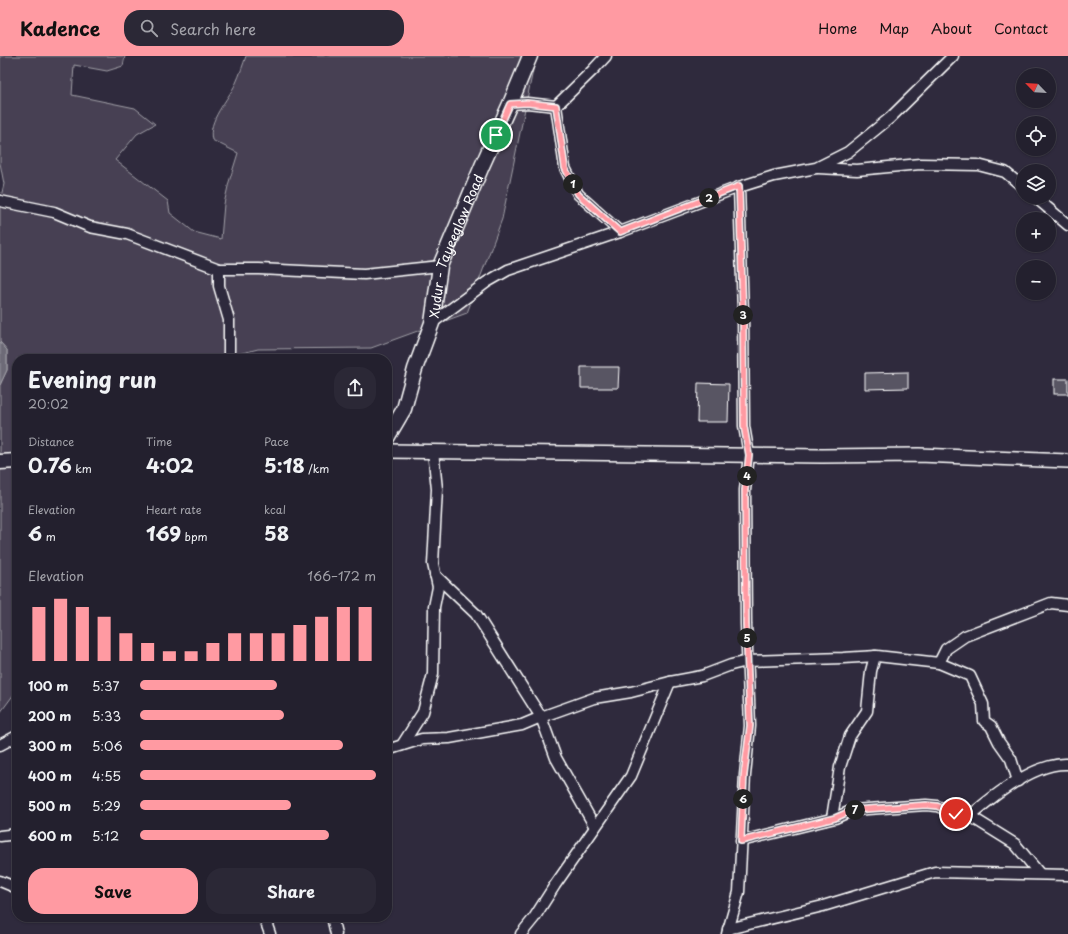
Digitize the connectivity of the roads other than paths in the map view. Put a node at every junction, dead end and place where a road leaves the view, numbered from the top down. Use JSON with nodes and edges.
{"nodes":[{"id":1,"x":530,"y":56,"type":"edge"},
{"id":2,"x":606,"y":56,"type":"edge"},
{"id":3,"x":953,"y":56,"type":"edge"},
{"id":4,"x":510,"y":104,"type":"junction"},
{"id":5,"x":556,"y":106,"type":"junction"},
{"id":6,"x":816,"y":168,"type":"junction"},
{"id":7,"x":1016,"y":181,"type":"edge"},
{"id":8,"x":739,"y":186,"type":"junction"},
{"id":9,"x":0,"y":201,"type":"edge"},
{"id":10,"x":1043,"y":204,"type":"edge"},
{"id":11,"x":1068,"y":225,"type":"edge"},
{"id":12,"x":620,"y":232,"type":"junction"},
{"id":13,"x":440,"y":266,"type":"junction"},
{"id":14,"x":219,"y":269,"type":"junction"},
{"id":15,"x":432,"y":323,"type":"junction"},
{"id":16,"x":229,"y":354,"type":"edge"},
{"id":17,"x":392,"y":429,"type":"edge"},
{"id":18,"x":392,"y":451,"type":"edge"},
{"id":19,"x":433,"y":451,"type":"junction"},
{"id":20,"x":749,"y":455,"type":"junction"},
{"id":21,"x":1068,"y":461,"type":"edge"},
{"id":22,"x":0,"y":462,"type":"edge"},
{"id":23,"x":12,"y":462,"type":"edge"},
{"id":24,"x":435,"y":575,"type":"junction"},
{"id":25,"x":1068,"y":605,"type":"edge"},
{"id":26,"x":875,"y":656,"type":"junction"},
{"id":27,"x":747,"y":662,"type":"junction"},
{"id":28,"x":939,"y":663,"type":"junction"},
{"id":29,"x":670,"y":682,"type":"junction"},
{"id":30,"x":541,"y":717,"type":"junction"},
{"id":31,"x":12,"y":739,"type":"edge"},
{"id":32,"x":0,"y":745,"type":"edge"},
{"id":33,"x":402,"y":745,"type":"junction"},
{"id":34,"x":392,"y":748,"type":"edge"},
{"id":35,"x":1068,"y":764,"type":"edge"},
{"id":36,"x":1018,"y":781,"type":"junction"},
{"id":37,"x":970,"y":816,"type":"junction"},
{"id":38,"x":832,"y":818,"type":"junction"},
{"id":39,"x":595,"y":827,"type":"junction"},
{"id":40,"x":12,"y":835,"type":"edge"},
{"id":41,"x":0,"y":836,"type":"edge"},
{"id":42,"x":741,"y":841,"type":"junction"},
{"id":43,"x":1040,"y":873,"type":"junction"},
{"id":44,"x":1068,"y":875,"type":"edge"},
{"id":45,"x":0,"y":882,"type":"edge"},
{"id":46,"x":12,"y":886,"type":"edge"},
{"id":47,"x":266,"y":922,"type":"edge"},
{"id":48,"x":333,"y":922,"type":"edge"},
{"id":49,"x":728,"y":931,"type":"edge"},
{"id":50,"x":270,"y":934,"type":"edge"},
{"id":51,"x":336,"y":934,"type":"edge"},
{"id":52,"x":521,"y":934,"type":"edge"}],
"edges":[{"from":1,"to":4,"type":"main road","name":"Xudur - Tayeeglow Road"},
{"from":2,"to":5,"type":"street"},
{"from":3,"to":6,"type":"street"},
{"from":4,"to":5,"type":"street"},
{"from":4,"to":13,"type":"main road","name":"Xudur - Tayeeglow Road"},
{"from":5,"to":12,"type":"street"},
{"from":6,"to":7,"type":"street"},
{"from":6,"to":8,"type":"street"},
{"from":8,"to":12,"type":"street"},
{"from":8,"to":20,"type":"street"},
{"from":9,"to":14,"type":"street"},
{"from":10,"to":11,"type":"street"},
{"from":12,"to":15,"type":"street"},
{"from":13,"to":14,"type":"street"},
{"from":13,"to":15,"type":"main road","name":"Xudur - Tayeeglow Road"},
{"from":14,"to":16,"type":"street"},
{"from":15,"to":17,"type":"main road","name":"Xudur - Tayeeglow Road"},
{"from":18,"to":19,"type":"street"},
{"from":19,"to":20,"type":"street"},
{"from":19,"to":24,"type":"street"},
{"from":20,"to":21,"type":"street"},
{"from":20,"to":27,"type":"street"},
{"from":22,"to":23,"type":"main road"},
{"from":24,"to":30,"type":"street"},
{"from":24,"to":33,"type":"street"},
{"from":25,"to":28,"type":"street"},
{"from":26,"to":27,"type":"street"},
{"from":26,"to":28,"type":"street"},
{"from":26,"to":38,"type":"street"},
{"from":27,"to":29,"type":"street"},
{"from":27,"to":42,"type":"street"},
{"from":28,"to":36,"type":"street"},
{"from":29,"to":30,"type":"street"},
{"from":29,"to":39,"type":"street"},
{"from":30,"to":33,"type":"street"},
{"from":30,"to":39,"type":"street"},
{"from":31,"to":32,"type":"street"},
{"from":33,"to":34,"type":"street"},
{"from":35,"to":36,"type":"street"},
{"from":36,"to":37,"type":"street"},
{"from":37,"to":38,"type":"street"},
{"from":37,"to":43,"type":"street"},
{"from":38,"to":42,"type":"street"},
{"from":39,"to":52,"type":"street"},
{"from":40,"to":41,"type":"street"},
{"from":42,"to":49,"type":"street"},
{"from":43,"to":44,"type":"street"},
{"from":43,"to":49,"type":"street"},
{"from":45,"to":46,"type":"street"},
{"from":47,"to":50,"type":"street"},
{"from":48,"to":51,"type":"street"}]}
